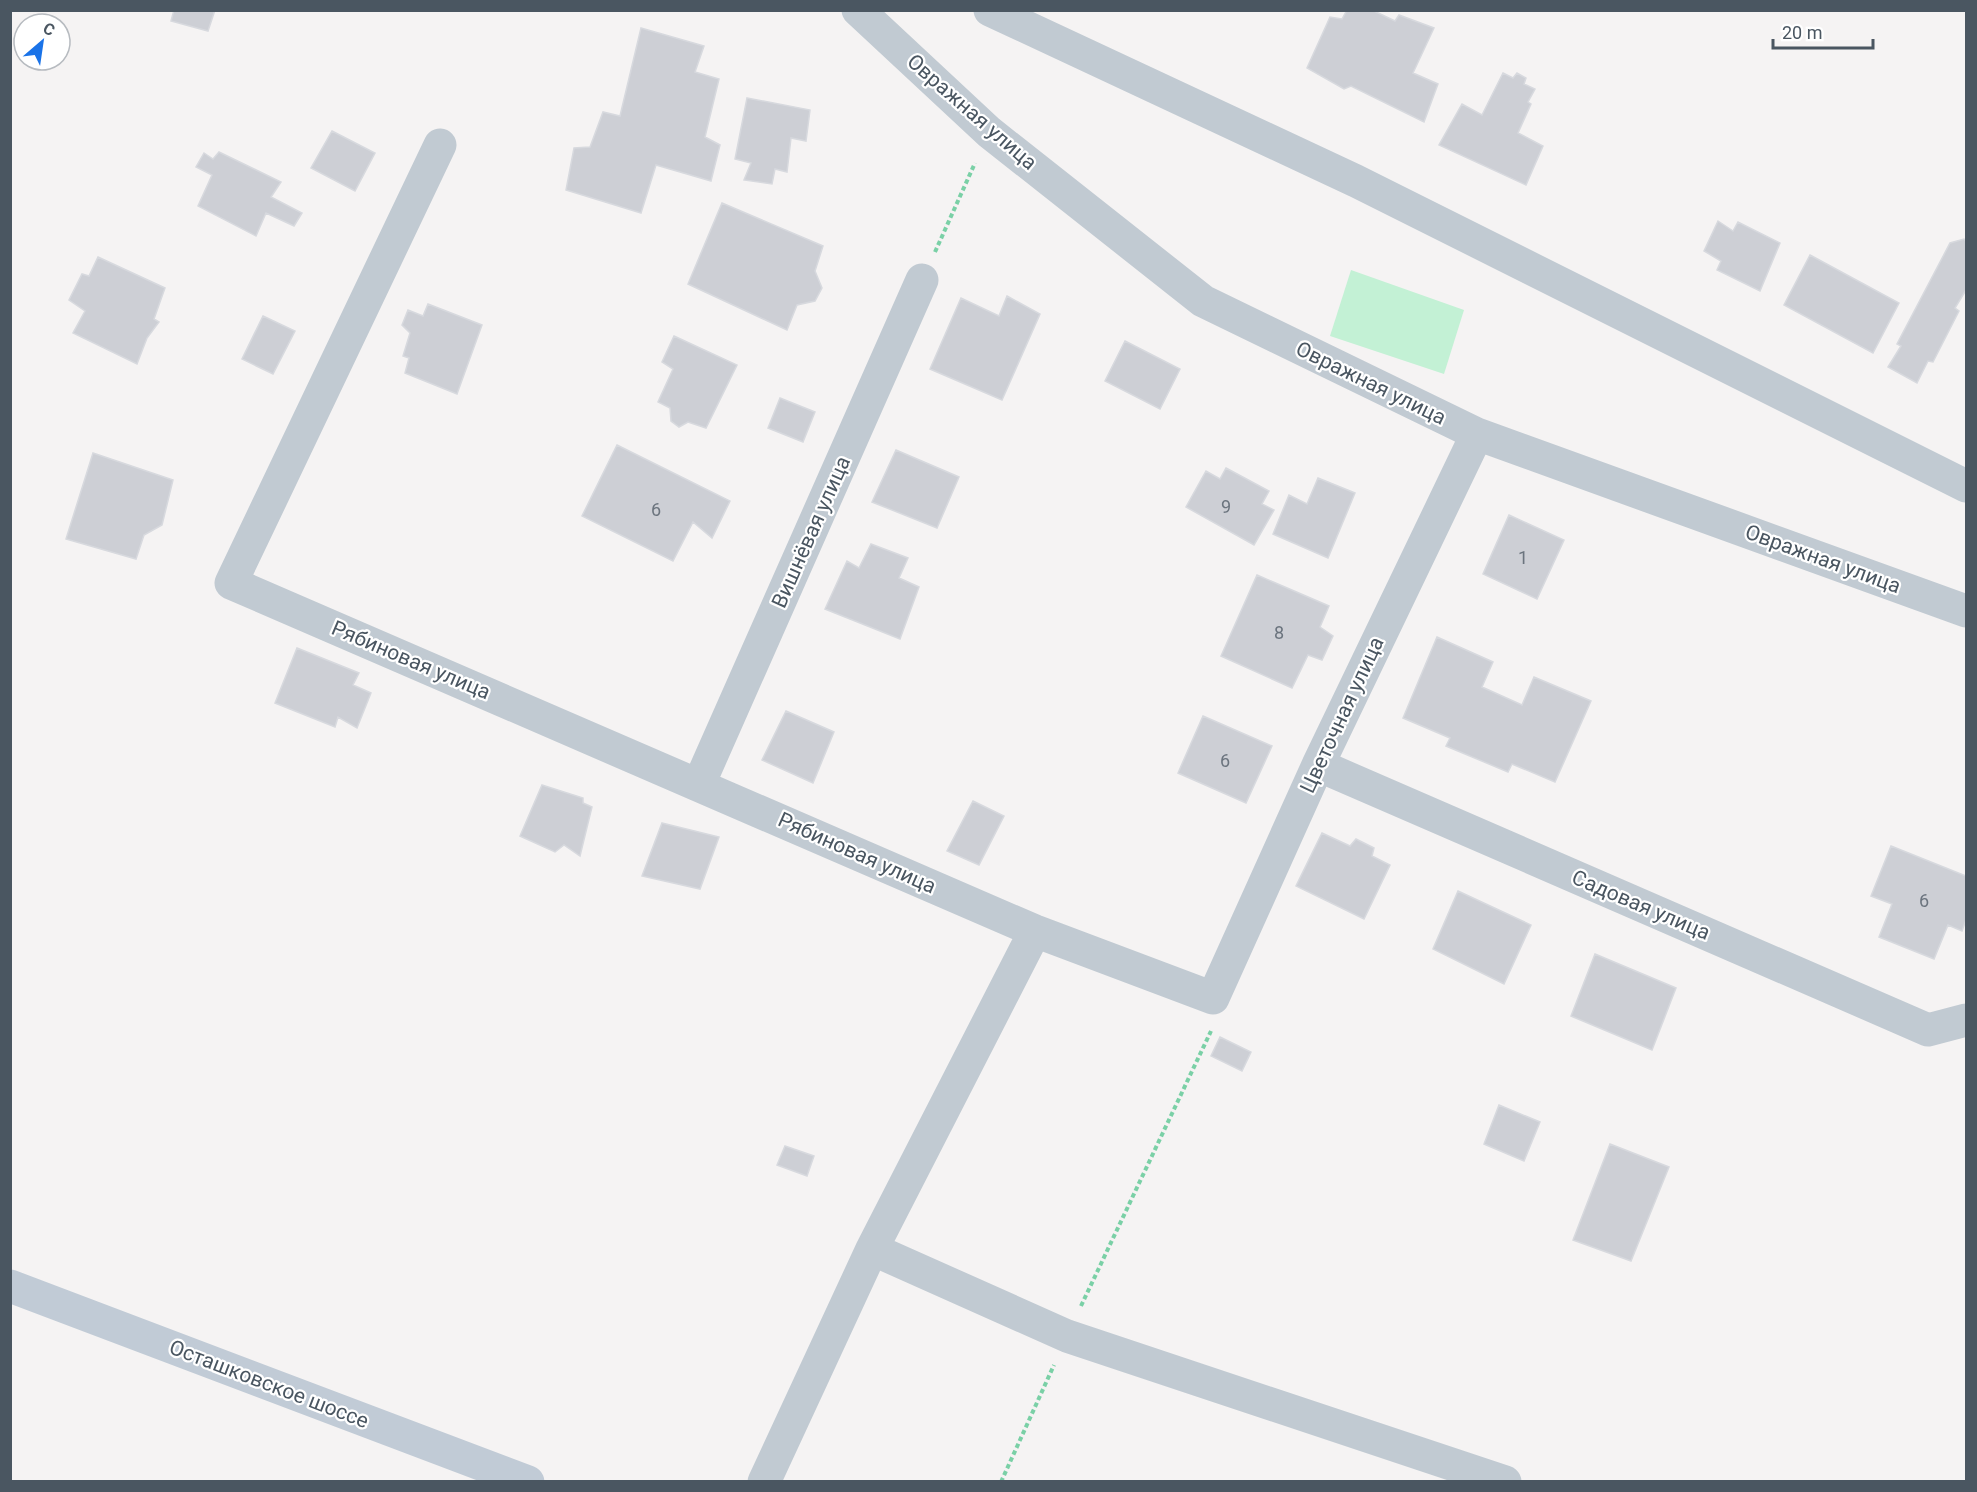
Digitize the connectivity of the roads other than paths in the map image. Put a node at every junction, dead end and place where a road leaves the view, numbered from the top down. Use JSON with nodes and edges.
{"nodes":[{"id":1,"x":858,"y":10,"type":"edge"},
{"id":2,"x":990,"y":10,"type":"edge"},
{"id":3,"x":440,"y":145,"type":"dead end"},
{"id":4,"x":922,"y":280,"type":"road end"},
{"id":5,"x":1477,"y":434,"type":"junction"},
{"id":6,"x":1966,"y":486,"type":"edge"},
{"id":7,"x":1966,"y":611,"type":"edge"},
{"id":8,"x":1318,"y":765,"type":"junction"},
{"id":9,"x":699,"y":784,"type":"junction"},
{"id":10,"x":1035,"y":931,"type":"junction"},
{"id":11,"x":1213,"y":998,"type":"joint"},
{"id":12,"x":1966,"y":1020,"type":"edge"},
{"id":13,"x":872,"y":1249,"type":"junction"},
{"id":14,"x":10,"y":1286,"type":"edge"},
{"id":15,"x":528,"y":1482,"type":"edge"},
{"id":16,"x":764,"y":1482,"type":"edge"},
{"id":17,"x":1505,"y":1482,"type":"edge"}],
"edges":[{"from":1,"to":5,"type":"street","name":"Овражная улица"},
{"from":2,"to":6,"type":"street"},
{"from":3,"to":9,"type":"street","name":"Рябиновая улица"},
{"from":4,"to":9,"type":"street","name":"Вишнёвая улица"},
{"from":5,"to":7,"type":"street","name":"Овражная улица"},
{"from":5,"to":8,"type":"street","name":"Цветочная улица"},
{"from":8,"to":11,"type":"street","name":"Цветочная улица"},
{"from":8,"to":12,"type":"street","name":"Садовая улица"},
{"from":9,"to":10,"type":"street","name":"Рябиновая улица"},
{"from":10,"to":11,"type":"street","name":"Рябиновая улица"},
{"from":10,"to":13,"type":"street"},
{"from":13,"to":16,"type":"street"},
{"from":13,"to":17,"type":"street"},
{"from":14,"to":15,"type":"main road","name":"Осташковское шоссе"}]}
